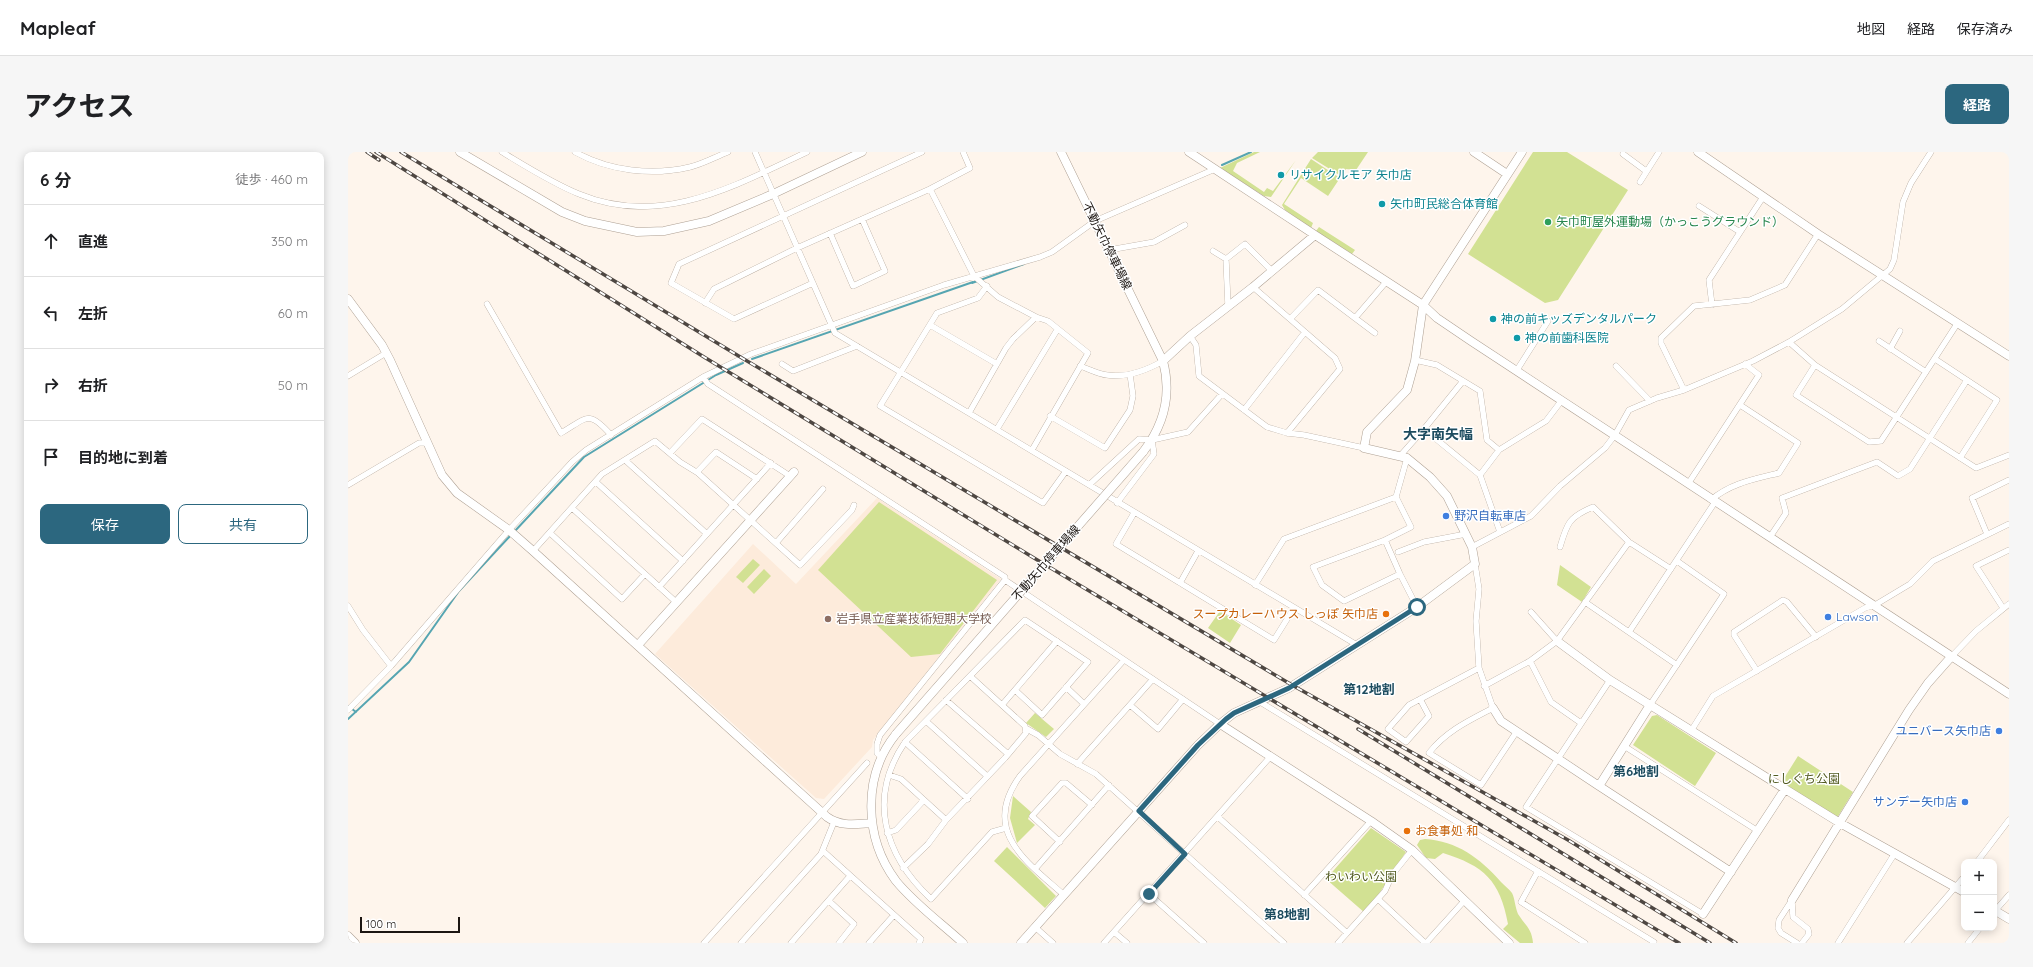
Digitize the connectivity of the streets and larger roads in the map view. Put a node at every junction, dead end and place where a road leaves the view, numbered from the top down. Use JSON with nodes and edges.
{"nodes":[{"id":1,"x":460,"y":152,"type":"edge"},
{"id":2,"x":502,"y":152,"type":"edge"},
{"id":3,"x":575,"y":152,"type":"edge"},
{"id":4,"x":728,"y":152,"type":"edge"},
{"id":5,"x":754,"y":152,"type":"edge"},
{"id":6,"x":807,"y":152,"type":"edge"},
{"id":7,"x":862,"y":152,"type":"edge"},
{"id":8,"x":922,"y":152,"type":"edge"},
{"id":9,"x":963,"y":152,"type":"edge"},
{"id":10,"x":1061,"y":152,"type":"edge"},
{"id":11,"x":1189,"y":152,"type":"edge"},
{"id":12,"x":1474,"y":152,"type":"edge"},
{"id":13,"x":1522,"y":152,"type":"edge"},
{"id":14,"x":1659,"y":152,"type":"edge"},
{"id":15,"x":1698,"y":152,"type":"edge"},
{"id":16,"x":1931,"y":152,"type":"edge"},
{"id":17,"x":1623,"y":154,"type":"dead end"},
{"id":18,"x":1201,"y":155,"type":"edge"},
{"id":19,"x":1215,"y":168,"type":"junction"},
{"id":20,"x":1646,"y":171,"type":"junction"},
{"id":21,"x":763,"y":172,"type":"junction"},
{"id":22,"x":1507,"y":174,"type":"junction"},
{"id":23,"x":1640,"y":182,"type":"dead end"},
{"id":24,"x":930,"y":189,"type":"junction"},
{"id":25,"x":773,"y":194,"type":"junction"},
{"id":26,"x":1763,"y":197,"type":"junction"},
{"id":27,"x":1699,"y":206,"type":"dead end"},
{"id":28,"x":784,"y":216,"type":"junction"},
{"id":29,"x":862,"y":219,"type":"junction"},
{"id":30,"x":1095,"y":221,"type":"junction"},
{"id":31,"x":1185,"y":224,"type":"dead end"},
{"id":32,"x":1740,"y":232,"type":"junction"},
{"id":33,"x":830,"y":233,"type":"junction"},
{"id":34,"x":1818,"y":234,"type":"junction"},
{"id":35,"x":1315,"y":235,"type":"junction"},
{"id":36,"x":797,"y":248,"type":"junction"},
{"id":37,"x":1109,"y":250,"type":"junction"},
{"id":38,"x":1213,"y":251,"type":"dead end"},
{"id":39,"x":1226,"y":259,"type":"junction"},
{"id":40,"x":1272,"y":271,"type":"junction"},
{"id":41,"x":1882,"y":275,"type":"junction"},
{"id":42,"x":977,"y":279,"type":"junction"},
{"id":43,"x":813,"y":282,"type":"junction"},
{"id":44,"x":1386,"y":282,"type":"junction"},
{"id":45,"x":987,"y":286,"type":"junction"},
{"id":46,"x":1253,"y":287,"type":"junction"},
{"id":47,"x":348,"y":299,"type":"edge"},
{"id":48,"x":705,"y":303,"type":"junction"},
{"id":49,"x":487,"y":304,"type":"dead end"},
{"id":50,"x":1423,"y":305,"type":"junction"},
{"id":51,"x":1712,"y":305,"type":"junction"},
{"id":52,"x":1228,"y":306,"type":"junction"},
{"id":53,"x":1036,"y":318,"type":"junction"},
{"id":54,"x":1355,"y":318,"type":"junction"},
{"id":55,"x":1290,"y":319,"type":"junction"},
{"id":56,"x":1548,"y":321,"type":"dead end"},
{"id":57,"x":1957,"y":324,"type":"junction"},
{"id":58,"x":930,"y":325,"type":"junction"},
{"id":59,"x":833,"y":328,"type":"junction"},
{"id":60,"x":1057,"y":330,"type":"junction"},
{"id":61,"x":1900,"y":331,"type":"dead end"},
{"id":62,"x":1305,"y":332,"type":"junction"},
{"id":63,"x":1375,"y":333,"type":"dead end"},
{"id":64,"x":1190,"y":336,"type":"junction"},
{"id":65,"x":1878,"y":341,"type":"dead end"},
{"id":66,"x":1789,"y":342,"type":"junction"},
{"id":67,"x":857,"y":346,"type":"junction"},
{"id":68,"x":1890,"y":349,"type":"junction"},
{"id":69,"x":386,"y":353,"type":"junction"},
{"id":70,"x":2009,"y":356,"type":"edge"},
{"id":71,"x":1416,"y":360,"type":"junction"},
{"id":72,"x":1935,"y":360,"type":"junction"},
{"id":73,"x":1163,"y":361,"type":"junction"},
{"id":74,"x":782,"y":364,"type":"dead end"},
{"id":75,"x":997,"y":364,"type":"junction"},
{"id":76,"x":1745,"y":364,"type":"junction"},
{"id":77,"x":1816,"y":365,"type":"junction"},
{"id":78,"x":1080,"y":366,"type":"junction"},
{"id":79,"x":1616,"y":366,"type":"dead end"},
{"id":80,"x":1517,"y":370,"type":"junction"},
{"id":81,"x":1926,"y":372,"type":"junction"},
{"id":82,"x":902,"y":373,"type":"junction"},
{"id":83,"x":1130,"y":374,"type":"junction"},
{"id":84,"x":348,"y":376,"type":"edge"},
{"id":85,"x":705,"y":380,"type":"junction"},
{"id":86,"x":1967,"y":380,"type":"junction"},
{"id":87,"x":1463,"y":381,"type":"junction"},
{"id":88,"x":1684,"y":390,"type":"junction"},
{"id":89,"x":1222,"y":394,"type":"junction"},
{"id":90,"x":1562,"y":400,"type":"junction"},
{"id":91,"x":1650,"y":401,"type":"junction"},
{"id":92,"x":1740,"y":405,"type":"junction"},
{"id":93,"x":1244,"y":410,"type":"junction"},
{"id":94,"x":969,"y":413,"type":"junction"},
{"id":95,"x":1050,"y":416,"type":"junction"},
{"id":96,"x":1897,"y":418,"type":"junction"},
{"id":97,"x":1424,"y":428,"type":"junction"},
{"id":98,"x":997,"y":429,"type":"junction"},
{"id":99,"x":1287,"y":433,"type":"junction"},
{"id":100,"x":610,"y":435,"type":"junction"},
{"id":101,"x":1615,"y":435,"type":"junction"},
{"id":102,"x":1930,"y":439,"type":"junction"},
{"id":103,"x":1152,"y":440,"type":"junction"},
{"id":104,"x":428,"y":443,"type":"junction"},
{"id":105,"x":1364,"y":448,"type":"junction"},
{"id":106,"x":1032,"y":450,"type":"junction"},
{"id":107,"x":1499,"y":450,"type":"junction"},
{"id":108,"x":670,"y":453,"type":"junction"},
{"id":109,"x":2009,"y":455,"type":"edge"},
{"id":110,"x":1403,"y":457,"type":"junction"},
{"id":111,"x":1960,"y":458,"type":"junction"},
{"id":112,"x":625,"y":460,"type":"junction"},
{"id":113,"x":771,"y":463,"type":"junction"},
{"id":114,"x":1066,"y":471,"type":"junction"},
{"id":115,"x":697,"y":472,"type":"junction"},
{"id":116,"x":792,"y":474,"type":"joint"},
{"id":117,"x":1480,"y":475,"type":"junction"},
{"id":118,"x":757,"y":479,"type":"junction"},
{"id":119,"x":2009,"y":480,"type":"edge"},
{"id":120,"x":596,"y":482,"type":"junction"},
{"id":121,"x":1688,"y":484,"type":"junction"},
{"id":122,"x":1089,"y":485,"type":"junction"},
{"id":123,"x":348,"y":486,"type":"edge"},
{"id":124,"x":823,"y":489,"type":"dead end"},
{"id":125,"x":1396,"y":497,"type":"junction"},
{"id":126,"x":1713,"y":501,"type":"junction"},
{"id":127,"x":1117,"y":503,"type":"junction"},
{"id":128,"x":733,"y":505,"type":"junction"},
{"id":129,"x":854,"y":505,"type":"dead end"},
{"id":130,"x":572,"y":508,"type":"junction"},
{"id":131,"x":1134,"y":513,"type":"junction"},
{"id":132,"x":750,"y":520,"type":"junction"},
{"id":133,"x":2009,"y":524,"type":"edge"},
{"id":134,"x":511,"y":532,"type":"junction"},
{"id":135,"x":1500,"y":532,"type":"junction"},
{"id":136,"x":550,"y":533,"type":"junction"},
{"id":137,"x":707,"y":534,"type":"junction"},
{"id":138,"x":1466,"y":534,"type":"junction"},
{"id":139,"x":1987,"y":534,"type":"junction"},
{"id":140,"x":1770,"y":537,"type":"junction"},
{"id":141,"x":1385,"y":540,"type":"junction"},
{"id":142,"x":1629,"y":542,"type":"junction"},
{"id":143,"x":776,"y":543,"type":"junction"},
{"id":144,"x":1560,"y":546,"type":"dead end"},
{"id":145,"x":1472,"y":547,"type":"junction"},
{"id":146,"x":2009,"y":550,"type":"edge"},
{"id":147,"x":533,"y":551,"type":"junction"},
{"id":148,"x":1198,"y":552,"type":"junction"},
{"id":149,"x":1398,"y":552,"type":"dead end"},
{"id":150,"x":683,"y":561,"type":"junction"},
{"id":151,"x":1677,"y":561,"type":"junction"},
{"id":152,"x":1475,"y":564,"type":"junction"},
{"id":153,"x":1671,"y":569,"type":"junction"},
{"id":154,"x":645,"y":574,"type":"junction"},
{"id":155,"x":1400,"y":574,"type":"junction"},
{"id":156,"x":1005,"y":580,"type":"junction"},
{"id":157,"x":1180,"y":583,"type":"junction"},
{"id":158,"x":1255,"y":586,"type":"junction"},
{"id":159,"x":659,"y":587,"type":"junction"},
{"id":160,"x":676,"y":602,"type":"junction"},
{"id":161,"x":1585,"y":602,"type":"junction"},
{"id":162,"x":2009,"y":604,"type":"edge"},
{"id":163,"x":1876,"y":605,"type":"junction"},
{"id":164,"x":348,"y":606,"type":"edge"},
{"id":165,"x":1417,"y":607,"type":"junction"},
{"id":166,"x":1294,"y":608,"type":"junction"},
{"id":167,"x":2003,"y":608,"type":"junction"},
{"id":168,"x":1532,"y":612,"type":"dead end"},
{"id":169,"x":1629,"y":632,"type":"junction"},
{"id":170,"x":1816,"y":637,"type":"junction"},
{"id":171,"x":1057,"y":641,"type":"junction"},
{"id":172,"x":1557,"y":641,"type":"junction"},
{"id":173,"x":638,"y":645,"type":"junction"},
{"id":174,"x":1357,"y":645,"type":"junction"},
{"id":175,"x":1951,"y":657,"type":"junction"},
{"id":176,"x":1124,"y":660,"type":"junction"},
{"id":177,"x":1530,"y":661,"type":"junction"},
{"id":178,"x":1677,"y":665,"type":"junction"},
{"id":179,"x":391,"y":666,"type":"junction"},
{"id":180,"x":1479,"y":668,"type":"junction"},
{"id":181,"x":1757,"y":671,"type":"junction"},
{"id":182,"x":970,"y":676,"type":"junction"},
{"id":183,"x":1153,"y":679,"type":"junction"},
{"id":184,"x":1610,"y":680,"type":"junction"},
{"id":185,"x":1484,"y":686,"type":"junction"},
{"id":186,"x":1066,"y":687,"type":"junction"},
{"id":187,"x":1015,"y":690,"type":"junction"},
{"id":188,"x":2009,"y":694,"type":"edge"},
{"id":189,"x":1183,"y":699,"type":"junction"},
{"id":190,"x":1420,"y":699,"type":"junction"},
{"id":191,"x":946,"y":700,"type":"junction"},
{"id":192,"x":1260,"y":702,"type":"junction"},
{"id":193,"x":1084,"y":704,"type":"junction"},
{"id":194,"x":1002,"y":705,"type":"junction"},
{"id":195,"x":1130,"y":705,"type":"junction"},
{"id":196,"x":1650,"y":705,"type":"junction"},
{"id":197,"x":1493,"y":708,"type":"junction"},
{"id":198,"x":350,"y":709,"type":"edge"},
{"id":199,"x":926,"y":721,"type":"junction"},
{"id":200,"x":1580,"y":723,"type":"junction"},
{"id":201,"x":1220,"y":724,"type":"junction"},
{"id":202,"x":1026,"y":729,"type":"junction"},
{"id":203,"x":1517,"y":731,"type":"junction"},
{"id":204,"x":1691,"y":731,"type":"junction"},
{"id":205,"x":905,"y":742,"type":"junction"},
{"id":206,"x":1048,"y":744,"type":"junction"},
{"id":207,"x":1624,"y":746,"type":"junction"},
{"id":208,"x":1008,"y":754,"type":"junction"},
{"id":209,"x":1271,"y":756,"type":"junction"},
{"id":210,"x":882,"y":757,"type":"junction"},
{"id":211,"x":1557,"y":758,"type":"junction"},
{"id":212,"x":867,"y":763,"type":"dead end"},
{"id":213,"x":1077,"y":764,"type":"junction"},
{"id":214,"x":889,"y":775,"type":"junction"},
{"id":215,"x":987,"y":776,"type":"junction"},
{"id":216,"x":1110,"y":786,"type":"junction"},
{"id":217,"x":1599,"y":786,"type":"junction"},
{"id":218,"x":1785,"y":789,"type":"junction"},
{"id":219,"x":968,"y":799,"type":"junction"},
{"id":220,"x":924,"y":800,"type":"junction"},
{"id":221,"x":1092,"y":805,"type":"junction"},
{"id":222,"x":1139,"y":811,"type":"junction"},
{"id":223,"x":822,"y":813,"type":"junction"},
{"id":224,"x":1218,"y":817,"type":"junction"},
{"id":225,"x":946,"y":820,"type":"junction"},
{"id":226,"x":2009,"y":820,"type":"edge"},
{"id":227,"x":1371,"y":821,"type":"junction"},
{"id":228,"x":834,"y":822,"type":"junction"},
{"id":229,"x":872,"y":823,"type":"junction"},
{"id":230,"x":1840,"y":823,"type":"junction"},
{"id":231,"x":1006,"y":828,"type":"junction"},
{"id":232,"x":1758,"y":831,"type":"junction"},
{"id":233,"x":888,"y":833,"type":"junction"},
{"id":234,"x":1060,"y":842,"type":"junction"},
{"id":235,"x":1412,"y":850,"type":"junction"},
{"id":236,"x":822,"y":852,"type":"junction"},
{"id":237,"x":1895,"y":853,"type":"junction"},
{"id":238,"x":1185,"y":854,"type":"junction"},
{"id":239,"x":1979,"y":859,"type":"edge"},
{"id":240,"x":903,"y":868,"type":"junction"},
{"id":241,"x":1035,"y":869,"type":"junction"},
{"id":242,"x":1538,"y":871,"type":"junction"},
{"id":243,"x":1731,"y":872,"type":"junction"},
{"id":244,"x":850,"y":876,"type":"junction"},
{"id":245,"x":1961,"y":880,"type":"edge"},
{"id":246,"x":1955,"y":887,"type":"junction"},
{"id":247,"x":1961,"y":890,"type":"edge"},
{"id":248,"x":1149,"y":894,"type":"junction"},
{"id":249,"x":1064,"y":895,"type":"junction"},
{"id":250,"x":1304,"y":895,"type":"junction"},
{"id":251,"x":2009,"y":895,"type":"edge"},
{"id":252,"x":1378,"y":899,"type":"junction"},
{"id":253,"x":1465,"y":900,"type":"junction"},
{"id":254,"x":1792,"y":900,"type":"junction"},
{"id":255,"x":828,"y":901,"type":"junction"},
{"id":256,"x":1997,"y":908,"type":"edge"},
{"id":257,"x":1997,"y":913,"type":"edge"},
{"id":258,"x":1702,"y":914,"type":"joint"},
{"id":259,"x":894,"y":915,"type":"junction"},
{"id":260,"x":2009,"y":919,"type":"edge"},
{"id":261,"x":1035,"y":927,"type":"junction"},
{"id":262,"x":1978,"y":931,"type":"edge"},
{"id":263,"x":1114,"y":932,"type":"junction"},
{"id":264,"x":1348,"y":933,"type":"junction"},
{"id":265,"x":348,"y":936,"type":"edge"},
{"id":266,"x":355,"y":943,"type":"edge"},
{"id":267,"x":704,"y":943,"type":"edge"},
{"id":268,"x":741,"y":943,"type":"edge"},
{"id":269,"x":791,"y":943,"type":"edge"},
{"id":270,"x":839,"y":943,"type":"edge"},
{"id":271,"x":869,"y":943,"type":"edge"},
{"id":272,"x":919,"y":943,"type":"edge"},
{"id":273,"x":963,"y":943,"type":"edge"},
{"id":274,"x":1021,"y":943,"type":"edge"},
{"id":275,"x":1054,"y":943,"type":"edge"},
{"id":276,"x":1104,"y":943,"type":"edge"},
{"id":277,"x":1127,"y":943,"type":"edge"},
{"id":278,"x":1204,"y":943,"type":"edge"},
{"id":279,"x":1284,"y":943,"type":"edge"},
{"id":280,"x":1338,"y":943,"type":"edge"},
{"id":281,"x":1425,"y":943,"type":"edge"},
{"id":282,"x":1509,"y":943,"type":"edge"},
{"id":283,"x":1585,"y":943,"type":"edge"},
{"id":284,"x":1653,"y":943,"type":"edge"},
{"id":285,"x":1797,"y":943,"type":"edge"},
{"id":286,"x":1802,"y":943,"type":"edge"},
{"id":287,"x":1838,"y":943,"type":"edge"},
{"id":288,"x":1907,"y":943,"type":"edge"},
{"id":289,"x":1968,"y":943,"type":"edge"}],
"edges":[{"from":1,"to":25,"type":"street"},
{"from":2,"to":21,"type":"street"},
{"from":3,"to":4,"type":"street"},
{"from":5,"to":21,"type":"street"},
{"from":6,"to":21,"type":"street"},
{"from":7,"to":25,"type":"street"},
{"from":8,"to":28,"type":"street"},
{"from":9,"to":24,"type":"street"},
{"from":10,"to":30,"type":"street","name":"不動矢巾停車場線"},
{"from":11,"to":18,"type":"street"},
{"from":12,"to":22,"type":"street"},
{"from":13,"to":22,"type":"street"},
{"from":14,"to":20,"type":"street"},
{"from":15,"to":26,"type":"street"},
{"from":16,"to":41,"type":"street"},
{"from":17,"to":20,"type":"street"},
{"from":18,"to":19,"type":"street"},
{"from":19,"to":30,"type":"street"},
{"from":19,"to":35,"type":"street"},
{"from":20,"to":23,"type":"street"},
{"from":21,"to":25,"type":"street"},
{"from":22,"to":50,"type":"street"},
{"from":24,"to":29,"type":"street"},
{"from":24,"to":42,"type":"street"},
{"from":25,"to":28,"type":"street"},
{"from":26,"to":32,"type":"street"},
{"from":26,"to":34,"type":"street"},
{"from":27,"to":32,"type":"street"},
{"from":28,"to":36,"type":"street"},
{"from":28,"to":48,"type":"street"},
{"from":29,"to":33,"type":"street"},
{"from":29,"to":33,"type":"street"},
{"from":30,"to":37,"type":"street","name":"不動矢巾停車場線"},
{"from":30,"to":42,"type":"street"},
{"from":31,"to":37,"type":"street"},
{"from":32,"to":51,"type":"street"},
{"from":33,"to":36,"type":"street"},
{"from":34,"to":41,"type":"street"},
{"from":34,"to":51,"type":"street"},
{"from":35,"to":40,"type":"street"},
{"from":35,"to":44,"type":"street"},
{"from":36,"to":43,"type":"street"},
{"from":36,"to":48,"type":"street"},
{"from":37,"to":73,"type":"street","name":"不動矢巾停車場線"},
{"from":38,"to":39,"type":"street"},
{"from":39,"to":40,"type":"street"},
{"from":39,"to":52,"type":"street"},
{"from":40,"to":46,"type":"street"},
{"from":41,"to":57,"type":"street"},
{"from":41,"to":66,"type":"street"},
{"from":42,"to":45,"type":"street"},
{"from":42,"to":59,"type":"street"},
{"from":43,"to":48,"type":"street"},
{"from":43,"to":59,"type":"street"},
{"from":44,"to":50,"type":"street"},
{"from":44,"to":54,"type":"street"},
{"from":45,"to":53,"type":"street"},
{"from":45,"to":58,"type":"street"},
{"from":46,"to":52,"type":"street"},
{"from":46,"to":55,"type":"street"},
{"from":47,"to":69,"type":"street"},
{"from":49,"to":100,"type":"street"},
{"from":50,"to":71,"type":"street"},
{"from":50,"to":80,"type":"street"},
{"from":51,"to":88,"type":"street"},
{"from":52,"to":64,"type":"street"},
{"from":53,"to":60,"type":"street"},
{"from":53,"to":75,"type":"street"},
{"from":54,"to":55,"type":"street"},
{"from":54,"to":63,"type":"street"},
{"from":55,"to":62,"type":"street"},
{"from":56,"to":80,"type":"street"},
{"from":57,"to":70,"type":"street"},
{"from":57,"to":72,"type":"street"},
{"from":58,"to":75,"type":"street"},
{"from":58,"to":82,"type":"street"},
{"from":59,"to":67,"type":"street"},
{"from":59,"to":85,"type":"street"},
{"from":60,"to":78,"type":"street"},
{"from":60,"to":98,"type":"street"},
{"from":61,"to":68,"type":"street"},
{"from":62,"to":93,"type":"street"},
{"from":62,"to":99,"type":"street"},
{"from":64,"to":73,"type":"street"},
{"from":64,"to":89,"type":"street"},
{"from":65,"to":68,"type":"street"},
{"from":66,"to":76,"type":"street"},
{"from":66,"to":77,"type":"street"},
{"from":67,"to":74,"type":"street"},
{"from":67,"to":82,"type":"street"},
{"from":68,"to":81,"type":"street"},
{"from":69,"to":84,"type":"street"},
{"from":69,"to":104,"type":"street"},
{"from":71,"to":87,"type":"street"},
{"from":71,"to":105,"type":"street"},
{"from":72,"to":81,"type":"street"},
{"from":72,"to":86,"type":"street"},
{"from":73,"to":83,"type":"street"},
{"from":73,"to":103,"type":"street","name":"不動矢巾停車場線"},
{"from":75,"to":94,"type":"street"},
{"from":76,"to":88,"type":"street"},
{"from":76,"to":92,"type":"street"},
{"from":77,"to":96,"type":"street"},
{"from":77,"to":96,"type":"street"},
{"from":78,"to":83,"type":"street"},
{"from":78,"to":95,"type":"street"},
{"from":79,"to":91,"type":"street"},
{"from":80,"to":90,"type":"street"},
{"from":81,"to":96,"type":"street"},
{"from":82,"to":94,"type":"street"},
{"from":82,"to":114,"type":"street"},
{"from":83,"to":95,"type":"street"},
{"from":85,"to":100,"type":"street"},
{"from":85,"to":156,"type":"street"},
{"from":86,"to":102,"type":"street"},
{"from":86,"to":111,"type":"street"},
{"from":87,"to":97,"type":"street"},
{"from":87,"to":107,"type":"street"},
{"from":88,"to":91,"type":"street"},
{"from":89,"to":93,"type":"street"},
{"from":89,"to":103,"type":"street"},
{"from":90,"to":101,"type":"street"},
{"from":90,"to":107,"type":"street"},
{"from":91,"to":101,"type":"street"},
{"from":92,"to":121,"type":"street"},
{"from":92,"to":126,"type":"street"},
{"from":93,"to":99,"type":"street"},
{"from":94,"to":98,"type":"street"},
{"from":95,"to":106,"type":"street"},
{"from":96,"to":102,"type":"street"},
{"from":97,"to":110,"type":"street"},
{"from":97,"to":117,"type":"street"},
{"from":98,"to":106,"type":"street"},
{"from":99,"to":105,"type":"street"},
{"from":100,"to":134,"type":"street"},
{"from":101,"to":121,"type":"street"},
{"from":101,"to":135,"type":"street"},
{"from":102,"to":111,"type":"street"},
{"from":102,"to":140,"type":"street"},
{"from":103,"to":122,"type":"street"},
{"from":103,"to":127,"type":"street"},
{"from":103,"to":210,"type":"street","name":"不動矢巾停車場線","bridge":true},
{"from":104,"to":123,"type":"street"},
{"from":104,"to":134,"type":"street"},
{"from":105,"to":110,"type":"street"},
{"from":106,"to":114,"type":"street"},
{"from":107,"to":117,"type":"street"},
{"from":108,"to":112,"type":"street"},
{"from":108,"to":113,"type":"street"},
{"from":108,"to":115,"type":"street"},
{"from":109,"to":111,"type":"street"},
{"from":110,"to":125,"type":"street"},
{"from":110,"to":138,"type":"street"},
{"from":112,"to":120,"type":"street"},
{"from":112,"to":137,"type":"street"},
{"from":113,"to":116,"type":"street"},
{"from":113,"to":118,"type":"street"},
{"from":114,"to":122,"type":"street"},
{"from":115,"to":118,"type":"street"},
{"from":115,"to":128,"type":"street"},
{"from":116,"to":132,"type":"street"},
{"from":117,"to":135,"type":"street"},
{"from":118,"to":128,"type":"street"},
{"from":119,"to":139,"type":"street"},
{"from":120,"to":130,"type":"street"},
{"from":120,"to":150,"type":"street"},
{"from":121,"to":126,"type":"street"},
{"from":122,"to":127,"type":"street"},
{"from":124,"to":143,"type":"street"},
{"from":125,"to":141,"type":"street"},
{"from":125,"to":158,"type":"street"},
{"from":126,"to":140,"type":"street"},
{"from":126,"to":151,"type":"street"},
{"from":127,"to":131,"type":"street"},
{"from":128,"to":132,"type":"street"},
{"from":128,"to":137,"type":"street"},
{"from":129,"to":143,"type":"street"},
{"from":130,"to":136,"type":"street"},
{"from":130,"to":154,"type":"street"},
{"from":131,"to":148,"type":"street"},
{"from":131,"to":157,"type":"street"},
{"from":132,"to":143,"type":"street"},
{"from":132,"to":160,"type":"street"},
{"from":133,"to":139,"type":"street"},
{"from":134,"to":147,"type":"street"},
{"from":134,"to":179,"type":"street"},
{"from":135,"to":145,"type":"street"},
{"from":136,"to":147,"type":"street"},
{"from":136,"to":154,"type":"street"},
{"from":137,"to":150,"type":"street"},
{"from":138,"to":145,"type":"street"},
{"from":138,"to":149,"type":"street"},
{"from":139,"to":163,"type":"street"},
{"from":140,"to":163,"type":"street"},
{"from":141,"to":155,"type":"street"},
{"from":141,"to":155,"type":"street"},
{"from":142,"to":144,"type":"street"},
{"from":142,"to":153,"type":"street"},
{"from":142,"to":161,"type":"street"},
{"from":145,"to":152,"type":"street"},
{"from":146,"to":167,"type":"street"},
{"from":147,"to":173,"type":"street"},
{"from":148,"to":157,"type":"street"},
{"from":148,"to":158,"type":"street"},
{"from":150,"to":159,"type":"street"},
{"from":151,"to":153,"type":"street"},
{"from":151,"to":178,"type":"street"},
{"from":152,"to":165,"type":"street"},
{"from":152,"to":180,"type":"street"},
{"from":153,"to":169,"type":"street"},
{"from":154,"to":159,"type":"street"},
{"from":155,"to":165,"type":"street"},
{"from":156,"to":176,"type":"street"},
{"from":156,"to":210,"type":"street"},
{"from":157,"to":166,"type":"street"},
{"from":158,"to":166,"type":"street"},
{"from":159,"to":160,"type":"street"},
{"from":160,"to":173,"type":"street"},
{"from":161,"to":169,"type":"street"},
{"from":161,"to":172,"type":"street"},
{"from":162,"to":167,"type":"street"},
{"from":163,"to":170,"type":"street"},
{"from":163,"to":175,"type":"street"},
{"from":164,"to":179,"type":"street"},
{"from":165,"to":174,"type":"street"},
{"from":166,"to":174,"type":"street"},
{"from":167,"to":175,"type":"street"},
{"from":168,"to":172,"type":"street"},
{"from":169,"to":178,"type":"street"},
{"from":170,"to":181,"type":"street"},
{"from":170,"to":181,"type":"street"},
{"from":171,"to":182,"type":"street"},
{"from":171,"to":186,"type":"street"},
{"from":171,"to":187,"type":"street"},
{"from":172,"to":177,"type":"street"},
{"from":172,"to":184,"type":"street"},
{"from":173,"to":223,"type":"street"},
{"from":174,"to":192,"type":"street"},
{"from":175,"to":188,"type":"street"},
{"from":175,"to":230,"type":"street"},
{"from":176,"to":183,"type":"street"},
{"from":176,"to":193,"type":"street"},
{"from":177,"to":185,"type":"street"},
{"from":177,"to":200,"type":"street"},
{"from":178,"to":196,"type":"street"},
{"from":179,"to":198,"type":"street"},
{"from":180,"to":185,"type":"street"},
{"from":180,"to":190,"type":"street"},
{"from":181,"to":204,"type":"street"},
{"from":182,"to":191,"type":"street"},
{"from":182,"to":194,"type":"street"},
{"from":183,"to":189,"type":"street"},
{"from":183,"to":195,"type":"street"},
{"from":184,"to":196,"type":"street"},
{"from":184,"to":200,"type":"street"},
{"from":185,"to":197,"type":"street"},
{"from":186,"to":187,"type":"street"},
{"from":186,"to":193,"type":"street"},
{"from":187,"to":194,"type":"street"},
{"from":189,"to":195,"type":"street"},
{"from":189,"to":201,"type":"street"},
{"from":190,"to":190,"type":"street"},
{"from":191,"to":199,"type":"street"},
{"from":191,"to":208,"type":"street"},
{"from":192,"to":201,"type":"street"},
{"from":192,"to":242,"type":"street"},
{"from":193,"to":206,"type":"street"},
{"from":194,"to":202,"type":"street"},
{"from":195,"to":213,"type":"street"},
{"from":196,"to":204,"type":"street"},
{"from":196,"to":207,"type":"street"},
{"from":197,"to":203,"type":"street"},
{"from":197,"to":203,"type":"street"},
{"from":199,"to":205,"type":"street"},
{"from":199,"to":215,"type":"street"},
{"from":200,"to":211,"type":"street"},
{"from":201,"to":209,"type":"street"},
{"from":201,"to":222,"type":"street"},
{"from":202,"to":206,"type":"street"},
{"from":202,"to":208,"type":"street"},
{"from":203,"to":211,"type":"street"},
{"from":204,"to":218,"type":"street"},
{"from":205,"to":214,"type":"street"},
{"from":205,"to":219,"type":"street"},
{"from":206,"to":213,"type":"street"},
{"from":206,"to":231,"type":"street"},
{"from":207,"to":217,"type":"street"},
{"from":207,"to":232,"type":"street"},
{"from":208,"to":215,"type":"street"},
{"from":209,"to":224,"type":"street"},
{"from":209,"to":227,"type":"street"},
{"from":210,"to":229,"type":"street","name":"不動矢巾停車場線"},
{"from":211,"to":217,"type":"street"},
{"from":211,"to":258,"type":"street"},
{"from":212,"to":223,"type":"street"},
{"from":213,"to":216,"type":"street"},
{"from":214,"to":220,"type":"street"},
{"from":214,"to":233,"type":"street"},
{"from":215,"to":219,"type":"street"},
{"from":216,"to":221,"type":"street"},
{"from":216,"to":222,"type":"street"},
{"from":217,"to":243,"type":"street"},
{"from":218,"to":230,"type":"street"},
{"from":218,"to":232,"type":"street"},
{"from":219,"to":225,"type":"street"},
{"from":220,"to":225,"type":"street"},
{"from":220,"to":233,"type":"street"},
{"from":221,"to":234,"type":"street"},
{"from":221,"to":234,"type":"street"},
{"from":222,"to":238,"type":"street"},
{"from":222,"to":249,"type":"street"},
{"from":223,"to":228,"type":"street"},
{"from":223,"to":267,"type":"street"},
{"from":224,"to":238,"type":"street"},
{"from":224,"to":250,"type":"street"},
{"from":225,"to":240,"type":"street"},
{"from":226,"to":239,"type":"street"},
{"from":227,"to":235,"type":"street"},
{"from":227,"to":250,"type":"street"},
{"from":228,"to":229,"type":"street"},
{"from":228,"to":236,"type":"street"},
{"from":229,"to":273,"type":"street","name":"不動矢巾停車場線"},
{"from":230,"to":237,"type":"street"},
{"from":230,"to":254,"type":"street"},
{"from":231,"to":240,"type":"street"},
{"from":231,"to":241,"type":"street"},
{"from":232,"to":243,"type":"street"},
{"from":233,"to":240,"type":"street"},
{"from":234,"to":241,"type":"street"},
{"from":235,"to":252,"type":"street"},
{"from":235,"to":253,"type":"street"},
{"from":236,"to":244,"type":"street"},
{"from":236,"to":268,"type":"street"},
{"from":237,"to":246,"type":"street"},
{"from":237,"to":287,"type":"street"},
{"from":238,"to":248,"type":"street"},
{"from":238,"to":279,"type":"street"},
{"from":241,"to":249,"type":"street"},
{"from":242,"to":283,"type":"street"},
{"from":242,"to":284,"type":"street"},
{"from":243,"to":258,"type":"street"},
{"from":244,"to":255,"type":"street"},
{"from":244,"to":259,"type":"street"},
{"from":245,"to":246,"type":"street"},
{"from":246,"to":247,"type":"street"},
{"from":246,"to":288,"type":"street"},
{"from":248,"to":263,"type":"street"},
{"from":248,"to":278,"type":"street"},
{"from":249,"to":261,"type":"street"},
{"from":250,"to":264,"type":"street"},
{"from":251,"to":256,"type":"street"},
{"from":252,"to":264,"type":"street"},
{"from":252,"to":281,"type":"street"},
{"from":253,"to":281,"type":"street"},
{"from":253,"to":282,"type":"street"},
{"from":254,"to":285,"type":"street"},
{"from":254,"to":286,"type":"street"},
{"from":255,"to":269,"type":"street"},
{"from":255,"to":270,"type":"street"},
{"from":257,"to":260,"type":"street"},
{"from":259,"to":271,"type":"street"},
{"from":259,"to":272,"type":"street"},
{"from":261,"to":274,"type":"street"},
{"from":261,"to":275,"type":"street"},
{"from":262,"to":289,"type":"street"},
{"from":263,"to":276,"type":"street"},
{"from":263,"to":277,"type":"street"},
{"from":264,"to":280,"type":"street"},
{"from":265,"to":266,"type":"street"}]}
